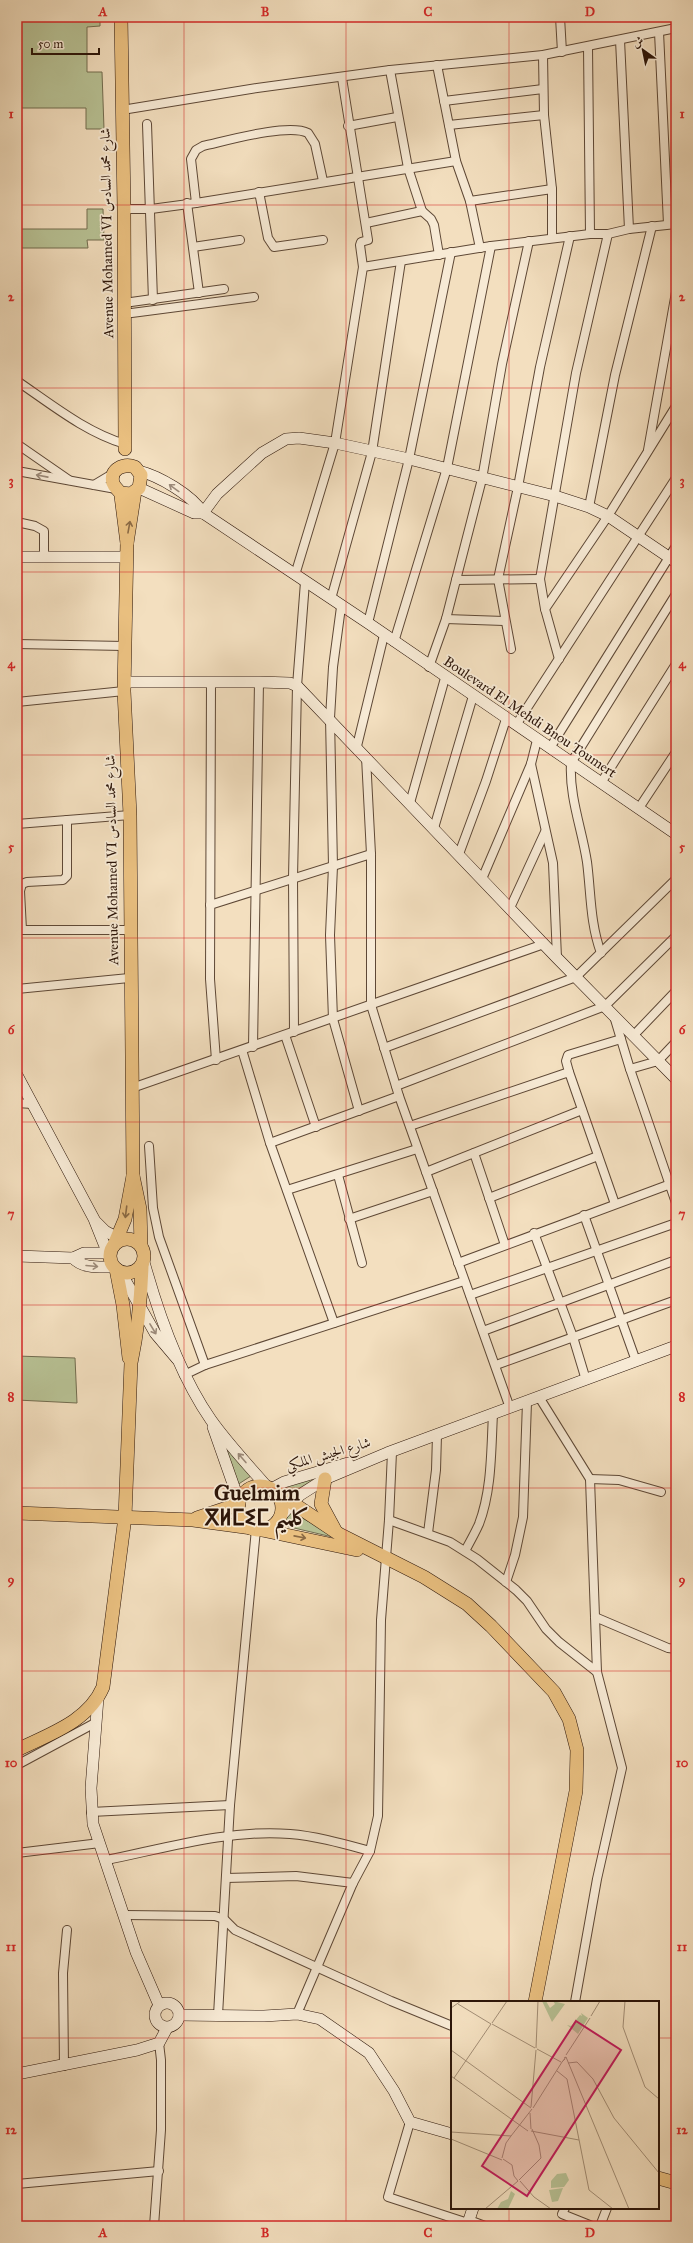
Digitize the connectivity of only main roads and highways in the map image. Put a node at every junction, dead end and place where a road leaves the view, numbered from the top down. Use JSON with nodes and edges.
{"nodes":[{"id":1,"x":121,"y":17,"type":"edge"},
{"id":2,"x":125,"y":446,"type":"junction"},
{"id":3,"x":137,"y":469,"type":"junction"},
{"id":4,"x":117,"y":470,"type":"junction"},
{"id":5,"x":137,"y":490,"type":"junction"},
{"id":6,"x":119,"y":491,"type":"junction"},
{"id":7,"x":126,"y":543,"type":"junction"},
{"id":8,"x":133,"y":1176,"type":"junction"},
{"id":9,"x":115,"y":1245,"type":"junction"},
{"id":10,"x":141,"y":1245,"type":"junction"},
{"id":11,"x":143,"y":1263,"type":"junction"},
{"id":12,"x":116,"y":1269,"type":"junction"},
{"id":13,"x":131,"y":1363,"type":"junction"},
{"id":14,"x":324,"y":1480,"type":"road end"},
{"id":15,"x":272,"y":1490,"type":"junction"},
{"id":16,"x":239,"y":1503,"type":"junction"},
{"id":17,"x":17,"y":1513,"type":"edge"},
{"id":18,"x":125,"y":1517,"type":"junction"},
{"id":19,"x":194,"y":1520,"type":"junction"},
{"id":20,"x":256,"y":1529,"type":"junction"},
{"id":21,"x":339,"y":1534,"type":"junction"},
{"id":22,"x":383,"y":1558,"type":"junction"},
{"id":23,"x":17,"y":1750,"type":"edge"},
{"id":24,"x":535,"y":2001,"type":"edge"},
{"id":25,"x":659,"y":2178,"type":"edge"},
{"id":26,"x":676,"y":2183,"type":"edge"}],
"edges":[{"from":1,"to":2,"type":"main road","name":"Avenue Mohamed VI شارع محمد السادس"},
{"from":2,"to":3,"type":"main road","name":"Avenue Mohamed VI شارع محمد السادس"},
{"from":2,"to":4,"type":"main road","name":"Avenue Mohamed VI شارع محمد السادس"},
{"from":3,"to":4,"type":"main road"},
{"from":3,"to":5,"type":"main road","name":"Avenue Mohamed VI شارع محمد السادس"},
{"from":4,"to":6,"type":"main road","name":"Avenue Mohamed VI شارع محمد السادس"},
{"from":5,"to":6,"type":"main road"},
{"from":7,"to":5,"type":"main road","name":"Avenue Mohamed VI شارع محمد السادس","one_way":true},
{"from":6,"to":7,"type":"main road","name":"Avenue Mohamed VI شارع محمد السادس"},
{"from":7,"to":8,"type":"main road","name":"Avenue Mohamed VI شارع محمد السادس"},
{"from":8,"to":9,"type":"main road","name":"Avenue Mohamed VI شارع محمد السادس","one_way":true},
{"from":8,"to":10,"type":"main road","name":"Avenue Mohamed VI شارع محمد السادس"},
{"from":9,"to":10,"type":"main road"},
{"from":9,"to":12,"type":"main road"},
{"from":10,"to":11,"type":"main road"},
{"from":11,"to":12,"type":"main road"},
{"from":11,"to":13,"type":"main road"},
{"from":12,"to":13,"type":"main road"},
{"from":13,"to":18,"type":"main road"},
{"from":14,"to":21,"type":"main road"},
{"from":15,"to":16,"type":"main road"},
{"from":15,"to":20,"type":"main road"},
{"from":15,"to":21,"type":"main road"},
{"from":16,"to":19,"type":"main road"},
{"from":16,"to":20,"type":"main road"},
{"from":17,"to":18,"type":"main road"},
{"from":18,"to":19,"type":"main road"},
{"from":18,"to":23,"type":"main road"},
{"from":19,"to":20,"type":"main road"},
{"from":20,"to":22,"type":"main road","one_way":true},
{"from":21,"to":22,"type":"main road"},
{"from":22,"to":24,"type":"main road"},
{"from":25,"to":26,"type":"main road"}]}
